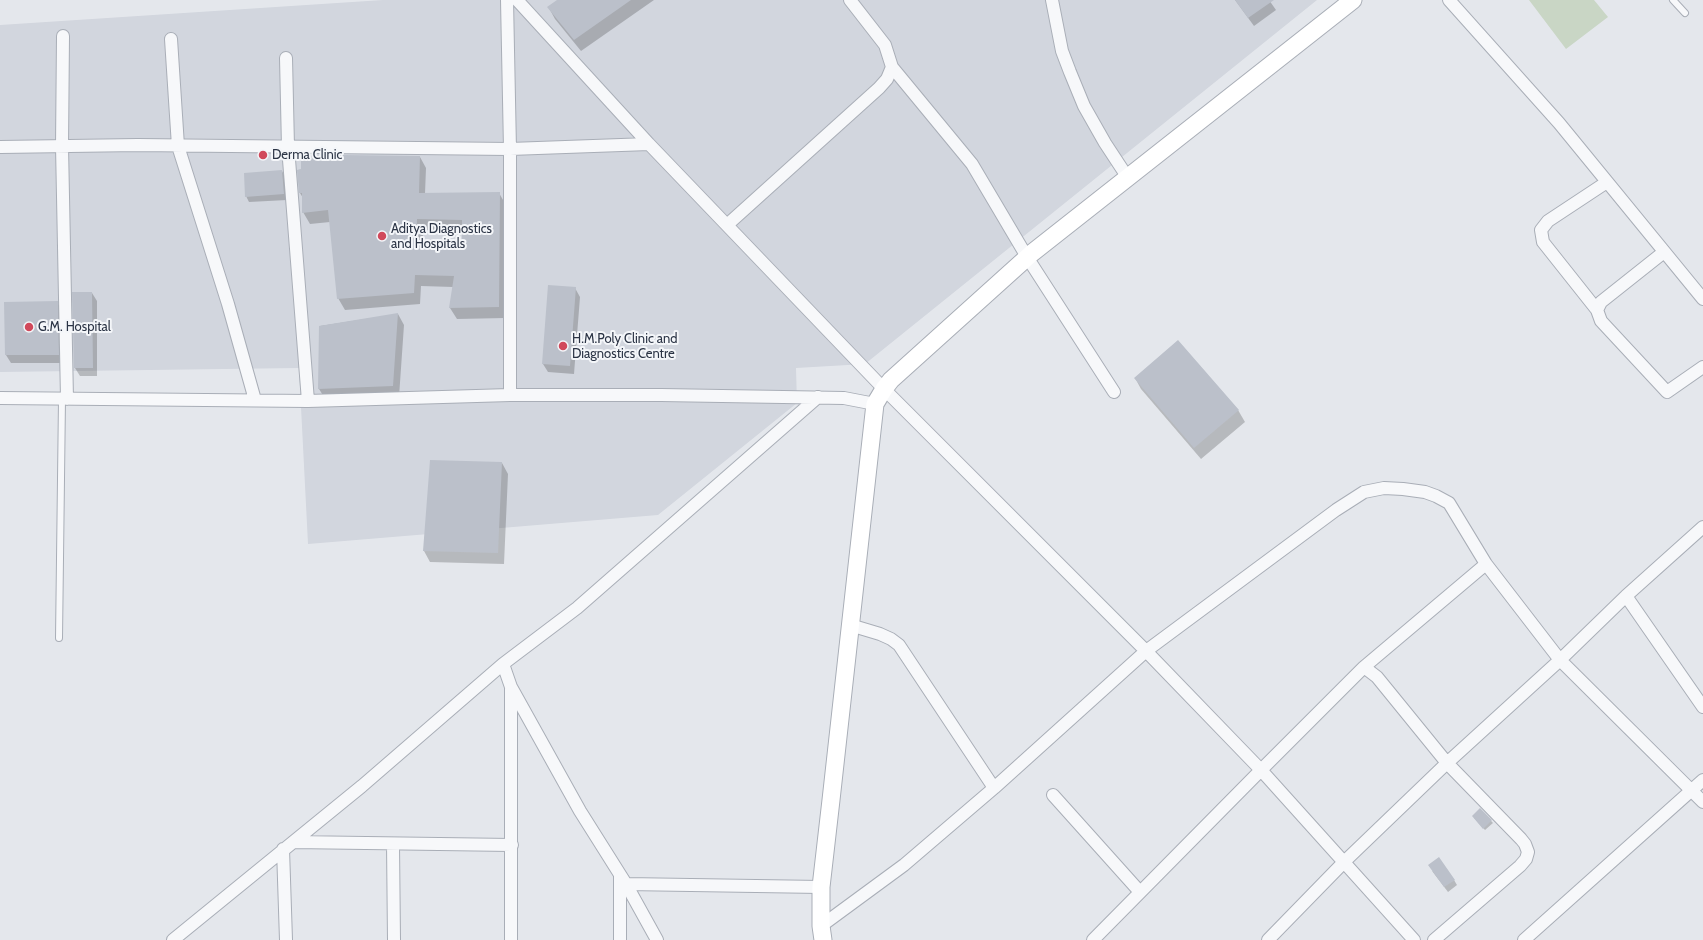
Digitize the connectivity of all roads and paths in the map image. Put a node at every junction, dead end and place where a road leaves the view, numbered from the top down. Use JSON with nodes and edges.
{"nodes":[{"id":1,"x":507,"y":0,"type":"edge"},
{"id":2,"x":850,"y":0,"type":"edge"},
{"id":3,"x":1052,"y":0,"type":"edge"},
{"id":4,"x":1353,"y":0,"type":"edge"},
{"id":5,"x":1449,"y":0,"type":"edge"},
{"id":6,"x":1673,"y":0,"type":"edge"},
{"id":7,"x":521,"y":1,"type":"edge"},
{"id":8,"x":1685,"y":14,"type":"dead end"},
{"id":9,"x":63,"y":36,"type":"dead end"},
{"id":10,"x":172,"y":39,"type":"dead end"},
{"id":11,"x":286,"y":58,"type":"dead end"},
{"id":12,"x":892,"y":67,"type":"junction"},
{"id":13,"x":649,"y":144,"type":"junction"},
{"id":14,"x":62,"y":146,"type":"junction"},
{"id":15,"x":178,"y":146,"type":"junction"},
{"id":16,"x":0,"y":147,"type":"edge"},
{"id":17,"x":288,"y":147,"type":"junction"},
{"id":18,"x":510,"y":149,"type":"junction"},
{"id":19,"x":1128,"y":178,"type":"junction"},
{"id":20,"x":1607,"y":182,"type":"junction"},
{"id":21,"x":727,"y":225,"type":"junction"},
{"id":22,"x":1664,"y":252,"type":"junction"},
{"id":23,"x":1027,"y":256,"type":"junction"},
{"id":24,"x":1703,"y":300,"type":"edge"},
{"id":25,"x":1597,"y":310,"type":"junction"},
{"id":26,"x":1703,"y":367,"type":"edge"},
{"id":27,"x":884,"y":389,"type":"junction"},
{"id":28,"x":1114,"y":392,"type":"dead end"},
{"id":29,"x":510,"y":395,"type":"junction"},
{"id":30,"x":0,"y":398,"type":"edge"},
{"id":31,"x":818,"y":398,"type":"junction"},
{"id":32,"x":64,"y":399,"type":"junction"},
{"id":33,"x":254,"y":400,"type":"junction"},
{"id":34,"x":308,"y":401,"type":"junction"},
{"id":35,"x":875,"y":404,"type":"junction"},
{"id":36,"x":1703,"y":527,"type":"edge"},
{"id":37,"x":1486,"y":564,"type":"junction"},
{"id":38,"x":1626,"y":596,"type":"junction"},
{"id":39,"x":850,"y":625,"type":"junction"},
{"id":40,"x":59,"y":638,"type":"dead end"},
{"id":41,"x":1146,"y":651,"type":"junction"},
{"id":42,"x":1560,"y":660,"type":"junction"},
{"id":43,"x":503,"y":664,"type":"junction"},
{"id":44,"x":1364,"y":667,"type":"junction"},
{"id":45,"x":511,"y":687,"type":"junction"},
{"id":46,"x":1703,"y":707,"type":"edge"},
{"id":47,"x":1447,"y":763,"type":"junction"},
{"id":48,"x":1261,"y":770,"type":"junction"},
{"id":49,"x":1703,"y":780,"type":"edge"},
{"id":50,"x":994,"y":788,"type":"junction"},
{"id":51,"x":1691,"y":790,"type":"junction"},
{"id":52,"x":1053,"y":795,"type":"dead end"},
{"id":53,"x":1703,"y":802,"type":"edge"},
{"id":54,"x":393,"y":844,"type":"junction"},
{"id":55,"x":512,"y":845,"type":"junction"},
{"id":56,"x":288,"y":846,"type":"junction"},
{"id":57,"x":1345,"y":861,"type":"junction"},
{"id":58,"x":623,"y":879,"type":"junction"},
{"id":59,"x":821,"y":887,"type":"junction"},
{"id":60,"x":1140,"y":892,"type":"junction"},
{"id":61,"x":822,"y":933,"type":"edge"},
{"id":62,"x":173,"y":940,"type":"edge"},
{"id":63,"x":286,"y":940,"type":"edge"},
{"id":64,"x":394,"y":940,"type":"edge"},
{"id":65,"x":511,"y":940,"type":"edge"},
{"id":66,"x":620,"y":940,"type":"edge"},
{"id":67,"x":658,"y":940,"type":"edge"},
{"id":68,"x":1093,"y":940,"type":"edge"},
{"id":69,"x":1268,"y":940,"type":"edge"},
{"id":70,"x":1414,"y":940,"type":"edge"},
{"id":71,"x":1434,"y":940,"type":"edge"},
{"id":72,"x":1524,"y":940,"type":"edge"}],
"edges":[{"from":1,"to":18,"type":"street"},
{"from":2,"to":12,"type":"street"},
{"from":3,"to":19,"type":"street"},
{"from":4,"to":19,"type":"main road"},
{"from":5,"to":20,"type":"street"},
{"from":6,"to":8,"type":"lane"},
{"from":7,"to":13,"type":"street"},
{"from":9,"to":14,"type":"street"},
{"from":10,"to":15,"type":"street"},
{"from":11,"to":17,"type":"street"},
{"from":12,"to":21,"type":"street"},
{"from":12,"to":23,"type":"street"},
{"from":13,"to":18,"type":"street"},
{"from":13,"to":21,"type":"street"},
{"from":14,"to":15,"type":"street"},
{"from":14,"to":16,"type":"street"},
{"from":14,"to":32,"type":"street"},
{"from":15,"to":17,"type":"street"},
{"from":15,"to":33,"type":"street"},
{"from":17,"to":18,"type":"street"},
{"from":17,"to":34,"type":"street"},
{"from":18,"to":29,"type":"street"},
{"from":19,"to":23,"type":"main road"},
{"from":20,"to":22,"type":"street"},
{"from":20,"to":25,"type":"street"},
{"from":21,"to":27,"type":"street"},
{"from":22,"to":24,"type":"street"},
{"from":22,"to":25,"type":"street"},
{"from":23,"to":27,"type":"main road"},
{"from":23,"to":28,"type":"street"},
{"from":25,"to":26,"type":"street"},
{"from":27,"to":35,"type":"main road"},
{"from":27,"to":41,"type":"street"},
{"from":29,"to":31,"type":"street"},
{"from":29,"to":34,"type":"street"},
{"from":30,"to":32,"type":"street"},
{"from":31,"to":35,"type":"street"},
{"from":31,"to":43,"type":"street"},
{"from":32,"to":33,"type":"street"},
{"from":32,"to":40,"type":"lane"},
{"from":33,"to":34,"type":"street"},
{"from":35,"to":39,"type":"main road"},
{"from":36,"to":38,"type":"street"},
{"from":37,"to":41,"type":"street"},
{"from":37,"to":42,"type":"street"},
{"from":37,"to":44,"type":"street"},
{"from":38,"to":42,"type":"street"},
{"from":38,"to":46,"type":"street"},
{"from":39,"to":50,"type":"street"},
{"from":39,"to":59,"type":"main road"},
{"from":41,"to":48,"type":"street"},
{"from":41,"to":50,"type":"street"},
{"from":42,"to":47,"type":"street"},
{"from":42,"to":51,"type":"street"},
{"from":43,"to":45,"type":"street"},
{"from":43,"to":56,"type":"street"},
{"from":44,"to":47,"type":"street"},
{"from":44,"to":48,"type":"street"},
{"from":45,"to":55,"type":"street"},
{"from":45,"to":58,"type":"street"},
{"from":47,"to":57,"type":"street"},
{"from":47,"to":71,"type":"street"},
{"from":48,"to":57,"type":"street"},
{"from":48,"to":60,"type":"street"},
{"from":49,"to":51,"type":"street"},
{"from":50,"to":61,"type":"street"},
{"from":51,"to":53,"type":"street"},
{"from":51,"to":72,"type":"street"},
{"from":52,"to":60,"type":"street"},
{"from":54,"to":55,"type":"street"},
{"from":54,"to":56,"type":"street"},
{"from":54,"to":64,"type":"street"},
{"from":55,"to":65,"type":"street"},
{"from":56,"to":62,"type":"street"},
{"from":56,"to":63,"type":"street"},
{"from":57,"to":69,"type":"street"},
{"from":57,"to":70,"type":"street"},
{"from":58,"to":59,"type":"street"},
{"from":58,"to":66,"type":"street"},
{"from":58,"to":67,"type":"street"},
{"from":59,"to":61,"type":"main road"},
{"from":60,"to":68,"type":"street"}]}
